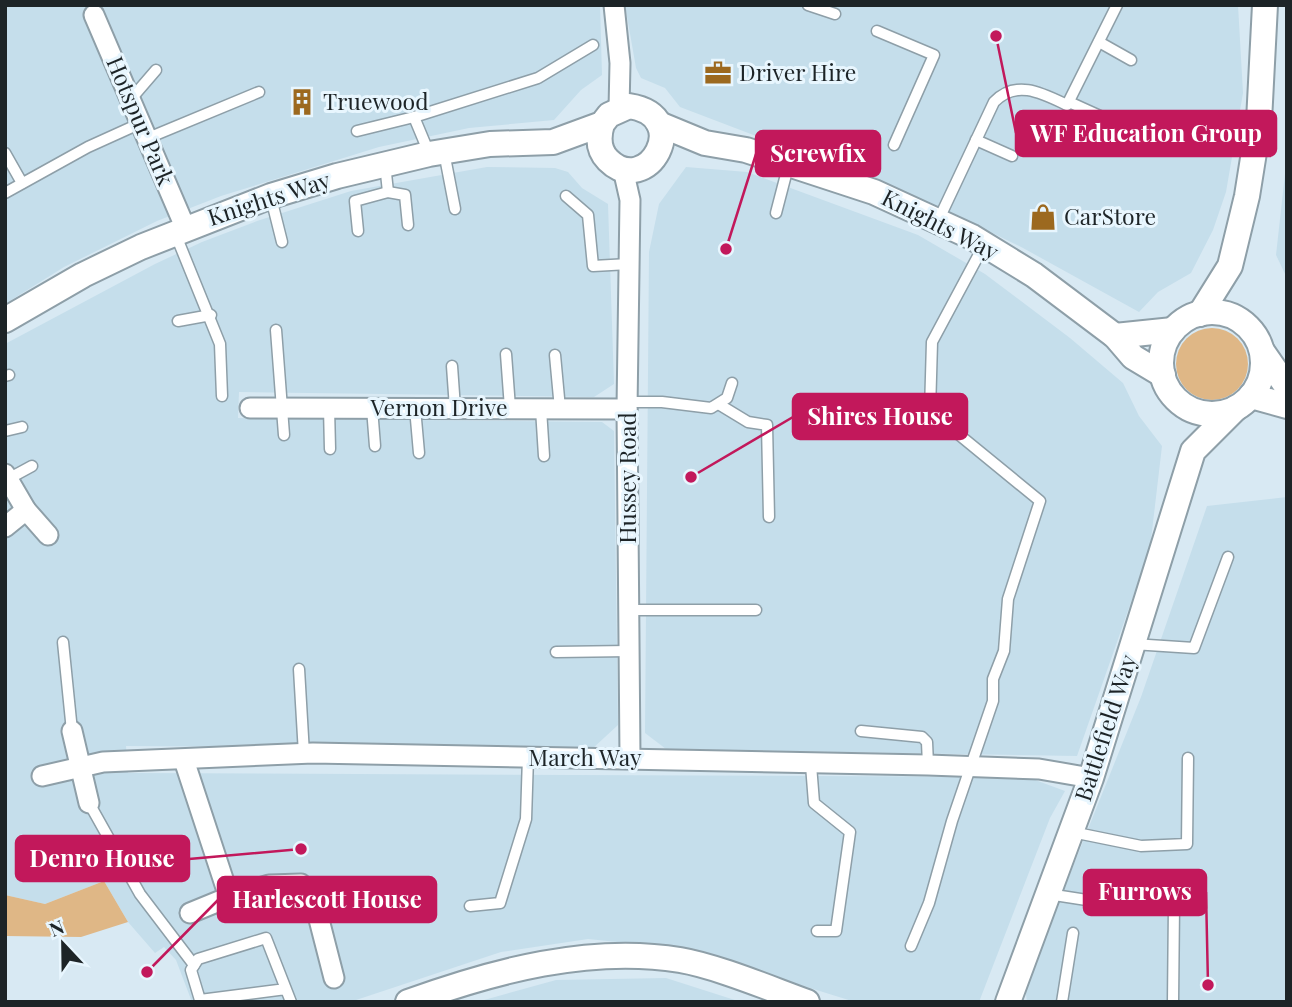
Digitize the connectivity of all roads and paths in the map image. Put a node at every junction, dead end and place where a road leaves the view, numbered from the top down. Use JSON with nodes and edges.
{"nodes":[{"id":1,"x":614,"y":5,"type":"edge"},
{"id":2,"x":808,"y":5,"type":"edge"},
{"id":3,"x":1117,"y":5,"type":"edge"},
{"id":4,"x":1265,"y":5,"type":"edge"},
{"id":5,"x":835,"y":14,"type":"dead end"},
{"id":6,"x":94,"y":15,"type":"dead end"},
{"id":7,"x":877,"y":31,"type":"dead end"},
{"id":8,"x":1099,"y":42,"type":"junction"},
{"id":9,"x":593,"y":45,"type":"dead end"},
{"id":10,"x":1131,"y":60,"type":"dead end"},
{"id":11,"x":156,"y":70,"type":"dead end"},
{"id":12,"x":259,"y":92,"type":"dead end"},
{"id":13,"x":131,"y":99,"type":"junction"},
{"id":14,"x":1069,"y":102,"type":"junction"},
{"id":15,"x":414,"y":117,"type":"junction"},
{"id":16,"x":1111,"y":121,"type":"dead end"},
{"id":17,"x":639,"y":129,"type":"junction"},
{"id":18,"x":144,"y":131,"type":"junction"},
{"id":19,"x":357,"y":131,"type":"dead end"},
{"id":20,"x":976,"y":140,"type":"junction"},
{"id":21,"x":553,"y":142,"type":"junction"},
{"id":22,"x":894,"y":145,"type":"dead end"},
{"id":23,"x":5,"y":153,"type":"edge"},
{"id":24,"x":436,"y":153,"type":"junction"},
{"id":25,"x":1012,"y":156,"type":"dead end"},
{"id":26,"x":614,"y":162,"type":"junction"},
{"id":27,"x":385,"y":163,"type":"junction"},
{"id":28,"x":789,"y":163,"type":"junction"},
{"id":29,"x":22,"y":183,"type":"junction"},
{"id":30,"x":388,"y":192,"type":"junction"},
{"id":31,"x":5,"y":193,"type":"edge"},
{"id":32,"x":271,"y":196,"type":"junction"},
{"id":33,"x":566,"y":196,"type":"dead end"},
{"id":34,"x":630,"y":200,"type":"junction"},
{"id":35,"x":455,"y":209,"type":"dead end"},
{"id":36,"x":776,"y":213,"type":"dead end"},
{"id":37,"x":937,"y":221,"type":"junction"},
{"id":38,"x":408,"y":225,"type":"dead end"},
{"id":39,"x":180,"y":230,"type":"junction"},
{"id":40,"x":358,"y":231,"type":"dead end"},
{"id":41,"x":282,"y":242,"type":"dead end"},
{"id":42,"x":985,"y":245,"type":"junction"},
{"id":43,"x":629,"y":264,"type":"junction"},
{"id":44,"x":1230,"y":266,"type":"junction"},
{"id":45,"x":1200,"y":313,"type":"junction"},
{"id":46,"x":211,"y":315,"type":"junction"},
{"id":47,"x":5,"y":320,"type":"edge"},
{"id":48,"x":177,"y":321,"type":"dead end"},
{"id":49,"x":1241,"y":321,"type":"junction"},
{"id":50,"x":276,"y":330,"type":"dead end"},
{"id":51,"x":1173,"y":330,"type":"junction"},
{"id":52,"x":1115,"y":336,"type":"junction"},
{"id":53,"x":1262,"y":351,"type":"junction"},
{"id":54,"x":506,"y":354,"type":"dead end"},
{"id":55,"x":555,"y":355,"type":"dead end"},
{"id":56,"x":452,"y":366,"type":"dead end"},
{"id":57,"x":1163,"y":375,"type":"junction"},
{"id":58,"x":732,"y":383,"type":"dead end"},
{"id":59,"x":1287,"y":387,"type":"edge"},
{"id":60,"x":222,"y":396,"type":"dead end"},
{"id":61,"x":1176,"y":399,"type":"junction"},
{"id":62,"x":1243,"y":402,"type":"junction"},
{"id":63,"x":627,"y":405,"type":"junction"},
{"id":64,"x":720,"y":405,"type":"junction"},
{"id":65,"x":1287,"y":406,"type":"edge"},
{"id":66,"x":250,"y":408,"type":"dead end"},
{"id":67,"x":281,"y":408,"type":"junction"},
{"id":68,"x":329,"y":408,"type":"junction"},
{"id":69,"x":372,"y":408,"type":"junction"},
{"id":70,"x":415,"y":408,"type":"junction"},
{"id":71,"x":455,"y":408,"type":"junction"},
{"id":72,"x":510,"y":408,"type":"junction"},
{"id":73,"x":551,"y":409,"type":"junction"},
{"id":74,"x":23,"y":427,"type":"dead end"},
{"id":75,"x":5,"y":431,"type":"edge"},
{"id":76,"x":284,"y":435,"type":"dead end"},
{"id":77,"x":375,"y":446,"type":"dead end"},
{"id":78,"x":330,"y":449,"type":"dead end"},
{"id":79,"x":1193,"y":451,"type":"junction"},
{"id":80,"x":419,"y":453,"type":"dead end"},
{"id":81,"x":544,"y":456,"type":"dead end"},
{"id":82,"x":32,"y":466,"type":"dead end"},
{"id":83,"x":7,"y":477,"type":"edge"},
{"id":84,"x":26,"y":510,"type":"junction"},
{"id":85,"x":769,"y":517,"type":"dead end"},
{"id":86,"x":5,"y":527,"type":"edge"},
{"id":87,"x":48,"y":535,"type":"dead end"},
{"id":88,"x":1228,"y":557,"type":"dead end"},
{"id":89,"x":629,"y":610,"type":"junction"},
{"id":90,"x":756,"y":610,"type":"dead end"},
{"id":91,"x":63,"y":642,"type":"dead end"},
{"id":92,"x":1133,"y":644,"type":"junction"},
{"id":93,"x":629,"y":651,"type":"junction"},
{"id":94,"x":556,"y":652,"type":"dead end"},
{"id":95,"x":299,"y":669,"type":"dead end"},
{"id":96,"x":72,"y":731,"type":"joint"},
{"id":97,"x":861,"y":731,"type":"dead end"},
{"id":98,"x":304,"y":754,"type":"junction"},
{"id":99,"x":528,"y":757,"type":"junction"},
{"id":100,"x":630,"y":757,"type":"junction"},
{"id":101,"x":1188,"y":758,"type":"dead end"},
{"id":102,"x":184,"y":760,"type":"junction"},
{"id":103,"x":811,"y":765,"type":"junction"},
{"id":104,"x":928,"y":765,"type":"junction"},
{"id":105,"x":79,"y":766,"type":"junction"},
{"id":106,"x":970,"y":768,"type":"junction"},
{"id":107,"x":42,"y":776,"type":"dead end"},
{"id":108,"x":1091,"y":778,"type":"junction"},
{"id":109,"x":89,"y":803,"type":"joint"},
{"id":110,"x":1072,"y":832,"type":"junction"},
{"id":111,"x":1047,"y":894,"type":"junction"},
{"id":112,"x":229,"y":897,"type":"junction"},
{"id":113,"x":470,"y":906,"type":"dead end"},
{"id":114,"x":190,"y":913,"type":"dead end"},
{"id":115,"x":817,"y":931,"type":"dead end"},
{"id":116,"x":1073,"y":933,"type":"dead end"},
{"id":117,"x":911,"y":946,"type":"dead end"},
{"id":118,"x":194,"y":965,"type":"junction"},
{"id":119,"x":334,"y":978,"type":"dead end"},
{"id":120,"x":286,"y":989,"type":"junction"},
{"id":121,"x":291,"y":1002,"type":"edge"},
{"id":122,"x":408,"y":1002,"type":"edge"},
{"id":123,"x":807,"y":1002,"type":"edge"},
{"id":124,"x":1008,"y":1002,"type":"edge"},
{"id":125,"x":1062,"y":1002,"type":"edge"},
{"id":126,"x":1172,"y":1002,"type":"edge"}],
"edges":[{"from":1,"to":17,"type":"street"},
{"from":2,"to":5,"type":"lane"},
{"from":3,"to":8,"type":"lane"},
{"from":4,"to":44,"type":"street"},
{"from":6,"to":13,"type":"street","name":"Hotspur Park"},
{"from":7,"to":22,"type":"lane"},
{"from":8,"to":10,"type":"lane"},
{"from":8,"to":14,"type":"lane"},
{"from":9,"to":15,"type":"lane"},
{"from":11,"to":13,"type":"lane"},
{"from":12,"to":18,"type":"lane"},
{"from":13,"to":18,"type":"street","name":"Hotspur Park"},
{"from":14,"to":16,"type":"lane"},
{"from":14,"to":20,"type":"lane"},
{"from":15,"to":19,"type":"lane"},
{"from":15,"to":24,"type":"lane"},
{"from":17,"to":21,"type":"street","name":"Knights Way"},
{"from":17,"to":26,"type":"street"},
{"from":17,"to":26,"type":"street","name":"Knights Way"},
{"from":17,"to":28,"type":"street","name":"Knights Way"},
{"from":17,"to":34,"type":"street","name":"Hussey Road"},
{"from":18,"to":29,"type":"lane"},
{"from":18,"to":39,"type":"street","name":"Hotspur Park"},
{"from":20,"to":25,"type":"lane"},
{"from":20,"to":37,"type":"lane"},
{"from":21,"to":24,"type":"street","name":"Knights Way"},
{"from":21,"to":26,"type":"street","name":"Knights Way"},
{"from":23,"to":29,"type":"lane"},
{"from":24,"to":27,"type":"street","name":"Knights Way"},
{"from":24,"to":35,"type":"lane"},
{"from":26,"to":34,"type":"street","name":"Hussey Road"},
{"from":27,"to":30,"type":"lane"},
{"from":27,"to":32,"type":"street","name":"Knights Way"},
{"from":28,"to":36,"type":"lane"},
{"from":28,"to":37,"type":"street","name":"Knights Way"},
{"from":29,"to":31,"type":"lane"},
{"from":30,"to":38,"type":"lane"},
{"from":30,"to":40,"type":"lane"},
{"from":32,"to":39,"type":"street","name":"Knights Way"},
{"from":32,"to":41,"type":"lane"},
{"from":33,"to":43,"type":"lane"},
{"from":34,"to":43,"type":"street","name":"Hussey Road"},
{"from":37,"to":42,"type":"street","name":"Knights Way"},
{"from":39,"to":46,"type":"lane"},
{"from":39,"to":47,"type":"street","name":"Knights Way"},
{"from":42,"to":52,"type":"street","name":"Knights Way"},
{"from":42,"to":106,"type":"lane"},
{"from":43,"to":63,"type":"street","name":"Hussey Road"},
{"from":44,"to":45,"type":"street"},
{"from":44,"to":49,"type":"street"},
{"from":45,"to":49,"type":"street"},
{"from":45,"to":51,"type":"street"},
{"from":46,"to":48,"type":"lane"},
{"from":46,"to":60,"type":"lane"},
{"from":49,"to":53,"type":"street"},
{"from":50,"to":67,"type":"lane"},
{"from":51,"to":52,"type":"street"},
{"from":51,"to":57,"type":"street"},
{"from":52,"to":57,"type":"street","name":"Knights Way"},
{"from":53,"to":59,"type":"street"},
{"from":53,"to":62,"type":"street","name":"Battlefield Way"},
{"from":54,"to":72,"type":"lane"},
{"from":55,"to":73,"type":"lane"},
{"from":56,"to":71,"type":"lane"},
{"from":57,"to":61,"type":"street"},
{"from":58,"to":64,"type":"lane"},
{"from":61,"to":62,"type":"street"},
{"from":61,"to":79,"type":"street"},
{"from":62,"to":65,"type":"street"},
{"from":62,"to":79,"type":"street","name":"Battlefield Way"},
{"from":63,"to":64,"type":"lane"},
{"from":63,"to":73,"type":"street","name":"Vernon Drive"},
{"from":63,"to":89,"type":"street","name":"Hussey Road"},
{"from":64,"to":85,"type":"lane"},
{"from":66,"to":67,"type":"street","name":"Vernon Drive"},
{"from":67,"to":68,"type":"street","name":"Vernon Drive"},
{"from":67,"to":76,"type":"lane"},
{"from":68,"to":69,"type":"street","name":"Vernon Drive"},
{"from":68,"to":78,"type":"lane"},
{"from":69,"to":70,"type":"street","name":"Vernon Drive"},
{"from":69,"to":77,"type":"lane"},
{"from":70,"to":71,"type":"street","name":"Vernon Drive"},
{"from":70,"to":80,"type":"lane"},
{"from":71,"to":72,"type":"street","name":"Vernon Drive"},
{"from":72,"to":73,"type":"street","name":"Vernon Drive"},
{"from":73,"to":81,"type":"lane"},
{"from":74,"to":75,"type":"lane"},
{"from":79,"to":92,"type":"street","name":"Battlefield Way"},
{"from":82,"to":83,"type":"lane"},
{"from":83,"to":84,"type":"street"},
{"from":84,"to":86,"type":"street"},
{"from":84,"to":87,"type":"street"},
{"from":88,"to":92,"type":"lane"},
{"from":89,"to":90,"type":"lane"},
{"from":89,"to":93,"type":"street","name":"Hussey Road"},
{"from":91,"to":96,"type":"lane"},
{"from":92,"to":108,"type":"street","name":"Battlefield Way"},
{"from":93,"to":94,"type":"lane"},
{"from":93,"to":100,"type":"street","name":"Hussey Road"},
{"from":95,"to":98,"type":"lane"},
{"from":96,"to":105,"type":"street"},
{"from":97,"to":104,"type":"lane"},
{"from":98,"to":99,"type":"street","name":"March Way"},
{"from":98,"to":102,"type":"street","name":"March Way"},
{"from":99,"to":100,"type":"street","name":"March Way"},
{"from":99,"to":113,"type":"lane"},
{"from":100,"to":103,"type":"street","name":"March Way"},
{"from":101,"to":110,"type":"lane"},
{"from":102,"to":105,"type":"street","name":"March Way"},
{"from":102,"to":112,"type":"street"},
{"from":103,"to":104,"type":"street","name":"March Way"},
{"from":103,"to":115,"type":"lane"},
{"from":104,"to":106,"type":"street","name":"March Way"},
{"from":105,"to":107,"type":"street","name":"March Way"},
{"from":105,"to":109,"type":"street"},
{"from":106,"to":108,"type":"street","name":"March Way"},
{"from":106,"to":117,"type":"lane"},
{"from":108,"to":110,"type":"street","name":"Battlefield Way"},
{"from":109,"to":118,"type":"lane"},
{"from":110,"to":111,"type":"street","name":"Battlefield Way"},
{"from":111,"to":124,"type":"street","name":"Battlefield Way"},
{"from":111,"to":126,"type":"lane"},
{"from":112,"to":114,"type":"street"},
{"from":112,"to":119,"type":"street"},
{"from":116,"to":125,"type":"lane"},
{"from":118,"to":120,"type":"lane"},
{"from":118,"to":120,"type":"lane"},
{"from":120,"to":121,"type":"lane"},
{"from":122,"to":123,"type":"street"}]}
